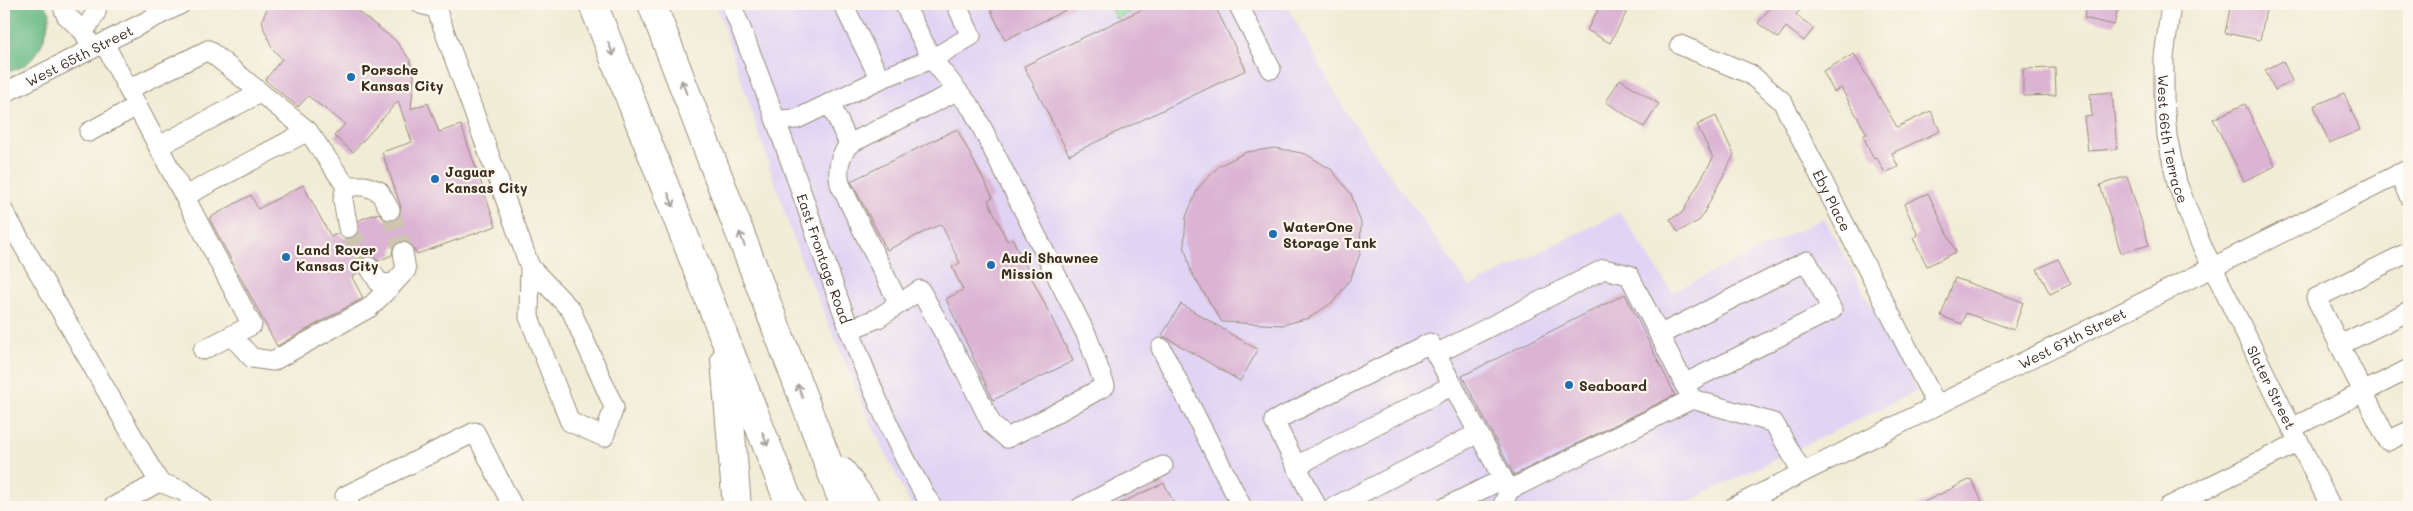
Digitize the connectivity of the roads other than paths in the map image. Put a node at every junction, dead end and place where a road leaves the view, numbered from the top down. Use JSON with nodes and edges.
{"nodes":[{"id":1,"x":62,"y":4,"type":"edge"},
{"id":2,"x":97,"y":4,"type":"edge"},
{"id":3,"x":181,"y":4,"type":"edge"},
{"id":4,"x":421,"y":4,"type":"edge"},
{"id":5,"x":594,"y":4,"type":"edge"},
{"id":6,"x":652,"y":4,"type":"edge"},
{"id":7,"x":731,"y":4,"type":"edge"},
{"id":8,"x":843,"y":4,"type":"edge"},
{"id":9,"x":904,"y":4,"type":"edge"},
{"id":10,"x":956,"y":4,"type":"edge"},
{"id":11,"x":1238,"y":4,"type":"edge"},
{"id":12,"x":2171,"y":4,"type":"edge"},
{"id":13,"x":93,"y":41,"type":"junction"},
{"id":14,"x":1680,"y":45,"type":"dead end"},
{"id":15,"x":932,"y":59,"type":"junction"},
{"id":16,"x":1271,"y":69,"type":"dead end"},
{"id":17,"x":880,"y":79,"type":"junction"},
{"id":18,"x":128,"y":89,"type":"junction"},
{"id":19,"x":957,"y":91,"type":"junction"},
{"id":20,"x":260,"y":92,"type":"junction"},
{"id":21,"x":4,"y":93,"type":"edge"},
{"id":22,"x":830,"y":103,"type":"junction"},
{"id":23,"x":138,"y":106,"type":"junction"},
{"id":24,"x":777,"y":120,"type":"junction"},
{"id":25,"x":308,"y":131,"type":"junction"},
{"id":26,"x":89,"y":132,"type":"dead end"},
{"id":27,"x":849,"y":144,"type":"junction"},
{"id":28,"x":158,"y":146,"type":"junction"},
{"id":29,"x":2404,"y":171,"type":"edge"},
{"id":30,"x":346,"y":186,"type":"junction"},
{"id":31,"x":184,"y":196,"type":"junction"},
{"id":32,"x":2409,"y":196,"type":"edge"},
{"id":33,"x":390,"y":210,"type":"tunnel mouth"},
{"id":34,"x":4,"y":212,"type":"edge"},
{"id":35,"x":348,"y":228,"type":"tunnel mouth"},
{"id":36,"x":403,"y":252,"type":"tunnel mouth"},
{"id":37,"x":2409,"y":252,"type":"edge"},
{"id":38,"x":368,"y":267,"type":"tunnel mouth"},
{"id":39,"x":530,"y":267,"type":"junction"},
{"id":40,"x":2213,"y":267,"type":"junction"},
{"id":41,"x":393,"y":284,"type":"junction"},
{"id":42,"x":899,"y":304,"type":"junction"},
{"id":43,"x":2409,"y":311,"type":"edge"},
{"id":44,"x":722,"y":328,"type":"junction"},
{"id":45,"x":848,"y":330,"type":"junction"},
{"id":46,"x":1659,"y":335,"type":"junction"},
{"id":47,"x":232,"y":336,"type":"junction"},
{"id":48,"x":2340,"y":345,"type":"junction"},
{"id":49,"x":1161,"y":348,"type":"dead end"},
{"id":50,"x":204,"y":350,"type":"dead end"},
{"id":51,"x":1436,"y":354,"type":"junction"},
{"id":52,"x":2409,"y":369,"type":"edge"},
{"id":53,"x":1453,"y":386,"type":"junction"},
{"id":54,"x":1688,"y":391,"type":"junction"},
{"id":55,"x":2364,"y":392,"type":"junction"},
{"id":56,"x":1936,"y":404,"type":"junction"},
{"id":57,"x":2409,"y":431,"type":"edge"},
{"id":58,"x":1478,"y":433,"type":"junction"},
{"id":59,"x":2295,"y":435,"type":"junction"},
{"id":60,"x":817,"y":436,"type":"junction"},
{"id":61,"x":1163,"y":466,"type":"dead end"},
{"id":62,"x":1296,"y":466,"type":"junction"},
{"id":63,"x":1802,"y":472,"type":"junction"},
{"id":64,"x":159,"y":482,"type":"junction"},
{"id":65,"x":1505,"y":492,"type":"edge"},
{"id":66,"x":113,"y":507,"type":"edge"},
{"id":67,"x":203,"y":507,"type":"edge"},
{"id":68,"x":351,"y":507,"type":"edge"},
{"id":69,"x":513,"y":507,"type":"edge"},
{"id":70,"x":737,"y":507,"type":"edge"},
{"id":71,"x":791,"y":507,"type":"edge"},
{"id":72,"x":845,"y":507,"type":"edge"},
{"id":73,"x":867,"y":507,"type":"edge"},
{"id":74,"x":932,"y":507,"type":"edge"},
{"id":75,"x":1081,"y":507,"type":"edge"},
{"id":76,"x":1242,"y":507,"type":"edge"},
{"id":77,"x":1317,"y":507,"type":"edge"},
{"id":78,"x":1334,"y":507,"type":"edge"},
{"id":79,"x":1446,"y":507,"type":"edge"},
{"id":80,"x":1734,"y":507,"type":"edge"},
{"id":81,"x":2168,"y":507,"type":"edge"},
{"id":82,"x":2331,"y":507,"type":"edge"}],
"edges":[{"from":1,"to":13,"type":"street"},
{"from":2,"to":13,"type":"street"},
{"from":3,"to":13,"type":"street","name":"West 65th Street"},
{"from":4,"to":39,"type":"street"},
{"from":5,"to":44,"type":"highway","one_way":true},
{"from":60,"to":6,"type":"highway","one_way":true},
{"from":7,"to":24,"type":"street","name":"East Frontage Road"},
{"from":8,"to":17,"type":"street"},
{"from":9,"to":15,"type":"street"},
{"from":10,"to":15,"type":"street"},
{"from":11,"to":16,"type":"street"},
{"from":12,"to":40,"type":"street","name":"West 66th Terrace"},
{"from":13,"to":18,"type":"street"},
{"from":13,"to":21,"type":"street","name":"West 65th Street"},
{"from":14,"to":56,"type":"street","name":"Eby Place"},
{"from":15,"to":17,"type":"street"},
{"from":15,"to":19,"type":"street"},
{"from":17,"to":22,"type":"street"},
{"from":18,"to":20,"type":"street"},
{"from":18,"to":23,"type":"street"},
{"from":19,"to":27,"type":"street"},
{"from":19,"to":42,"type":"street"},
{"from":20,"to":25,"type":"street"},
{"from":20,"to":28,"type":"street"},
{"from":22,"to":24,"type":"street"},
{"from":22,"to":27,"type":"street"},
{"from":23,"to":26,"type":"street"},
{"from":23,"to":28,"type":"street"},
{"from":24,"to":45,"type":"street","name":"East Frontage Road"},
{"from":25,"to":30,"type":"street"},
{"from":25,"to":31,"type":"street"},
{"from":27,"to":42,"type":"street"},
{"from":28,"to":31,"type":"street"},
{"from":29,"to":32,"type":"street"},
{"from":29,"to":40,"type":"street","name":"West 67th Street"},
{"from":30,"to":33,"type":"street"},
{"from":30,"to":35,"type":"street"},
{"from":31,"to":47,"type":"street"},
{"from":34,"to":64,"type":"street"},
{"from":36,"to":41,"type":"street"},
{"from":37,"to":48,"type":"street"},
{"from":38,"to":41,"type":"street"},
{"from":39,"to":39,"type":"street"},
{"from":40,"to":56,"type":"street","name":"West 67th Street"},
{"from":40,"to":59,"type":"street","name":"Slater Street"},
{"from":41,"to":47,"type":"street"},
{"from":42,"to":45,"type":"street"},
{"from":43,"to":48,"type":"street"},
{"from":44,"to":70,"type":"highway"},
{"from":44,"to":71,"type":"highway","one_way":true},
{"from":45,"to":74,"type":"street","name":"East Frontage Road"},
{"from":46,"to":51,"type":"street"},
{"from":46,"to":54,"type":"street"},
{"from":46,"to":54,"type":"street"},
{"from":47,"to":50,"type":"street"},
{"from":48,"to":55,"type":"street"},
{"from":49,"to":76,"type":"street"},
{"from":51,"to":53,"type":"street"},
{"from":51,"to":62,"type":"street"},
{"from":52,"to":55,"type":"street"},
{"from":53,"to":58,"type":"street"},
{"from":53,"to":62,"type":"street"},
{"from":54,"to":63,"type":"street"},
{"from":54,"to":65,"type":"street"},
{"from":55,"to":57,"type":"street"},
{"from":55,"to":59,"type":"street"},
{"from":56,"to":63,"type":"street","name":"West 67th Street"},
{"from":58,"to":65,"type":"street"},
{"from":58,"to":78,"type":"street"},
{"from":59,"to":81,"type":"street"},
{"from":59,"to":82,"type":"street","name":"Slater Street"},
{"from":60,"to":72,"type":"highway"},
{"from":60,"to":73,"type":"highway"},
{"from":61,"to":75,"type":"street"},
{"from":62,"to":77,"type":"street"},
{"from":63,"to":80,"type":"street","name":"West 67th Street"},
{"from":64,"to":66,"type":"street"},
{"from":64,"to":67,"type":"street"},
{"from":65,"to":79,"type":"street"},
{"from":68,"to":69,"type":"street"}]}
